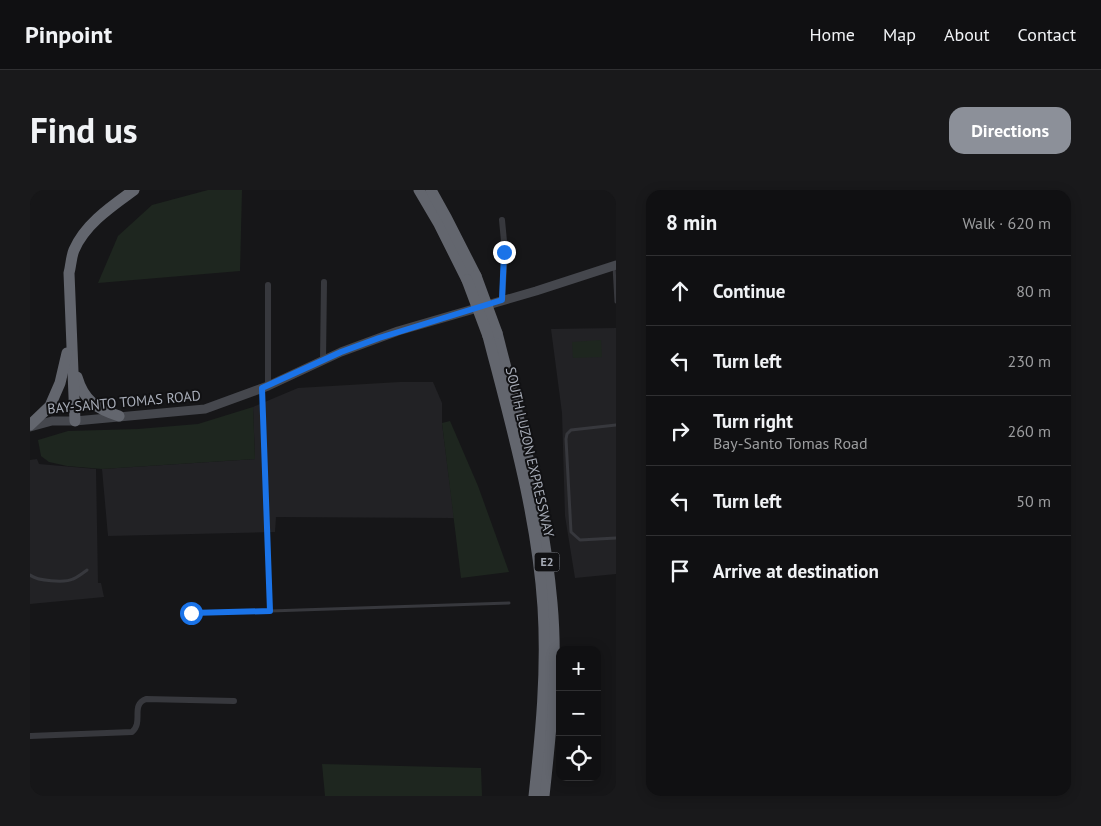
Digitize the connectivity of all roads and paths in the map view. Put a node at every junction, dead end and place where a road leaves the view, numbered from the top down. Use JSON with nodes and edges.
{"nodes":[{"id":1,"x":124,"y":190,"type":"edge"},
{"id":2,"x":134,"y":190,"type":"edge"},
{"id":3,"x":419,"y":190,"type":"edge"},
{"id":4,"x":430,"y":190,"type":"edge"},
{"id":5,"x":502,"y":220,"type":"dead end"},
{"id":6,"x":615,"y":265,"type":"edge"},
{"id":7,"x":471,"y":278,"type":"junction"},
{"id":8,"x":324,"y":282,"type":"dead end"},
{"id":9,"x":268,"y":285,"type":"dead end"},
{"id":10,"x":502,"y":300,"type":"junction"},
{"id":11,"x":616,"y":302,"type":"edge"},
{"id":12,"x":493,"y":334,"type":"junction"},
{"id":13,"x":70,"y":358,"type":"junction"},
{"id":14,"x":323,"y":360,"type":"junction"},
{"id":15,"x":265,"y":387,"type":"junction"},
{"id":16,"x":119,"y":416,"type":"junction"},
{"id":17,"x":72,"y":421,"type":"junction"},
{"id":18,"x":616,"y":425,"type":"edge"},
{"id":19,"x":30,"y":426,"type":"edge"},
{"id":20,"x":616,"y":538,"type":"edge"},
{"id":21,"x":87,"y":570,"type":"dead end"},
{"id":22,"x":30,"y":575,"type":"edge"},
{"id":23,"x":510,"y":603,"type":"dead end"},
{"id":24,"x":270,"y":611,"type":"junction"},
{"id":25,"x":191,"y":613,"type":"dead end"},
{"id":26,"x":234,"y":701,"type":"dead end"},
{"id":27,"x":30,"y":736,"type":"edge"},
{"id":28,"x":534,"y":796,"type":"edge"},
{"id":29,"x":544,"y":796,"type":"edge"}],
"edges":[{"from":1,"to":13,"type":"highway"},
{"from":2,"to":13,"type":"highway"},
{"from":3,"to":7,"type":"highway","name":"SOUTH LUZON EXPRESSWAY","number":"E2"},
{"from":4,"to":7,"type":"highway","name":"SOUTH LUZON EXPRESSWAY","number":"E2"},
{"from":5,"to":10,"type":"street"},
{"from":6,"to":10,"type":"main road","name":"BAY-SANTO TOMAS ROAD"},
{"from":6,"to":11,"type":"lane"},
{"from":7,"to":12,"type":"highway","name":"SOUTH LUZON EXPRESSWAY","number":"E2","bridge":true},
{"from":8,"to":14,"type":"street"},
{"from":9,"to":15,"type":"street"},
{"from":10,"to":14,"type":"main road","name":"BAY-SANTO TOMAS ROAD"},
{"from":12,"to":28,"type":"highway","name":"SOUTH LUZON EXPRESSWAY","number":"E2"},
{"from":12,"to":29,"type":"highway","name":"SOUTH LUZON EXPRESSWAY","number":"E2"},
{"from":13,"to":16,"type":"highway"},
{"from":13,"to":17,"type":"highway"},
{"from":13,"to":19,"type":"highway"},
{"from":14,"to":15,"type":"main road","name":"BAY-SANTO TOMAS ROAD"},
{"from":15,"to":16,"type":"main road","name":"BAY-SANTO TOMAS ROAD"},
{"from":15,"to":24,"type":"lane"},
{"from":16,"to":17,"type":"main road","name":"BAY-SANTO TOMAS ROAD"},
{"from":17,"to":19,"type":"main road","name":"BAY-SANTO TOMAS ROAD"},
{"from":18,"to":20,"type":"lane"},
{"from":21,"to":22,"type":"lane"},
{"from":23,"to":24,"type":"lane"},
{"from":24,"to":25,"type":"lane"},
{"from":26,"to":27,"type":"street"}]}
